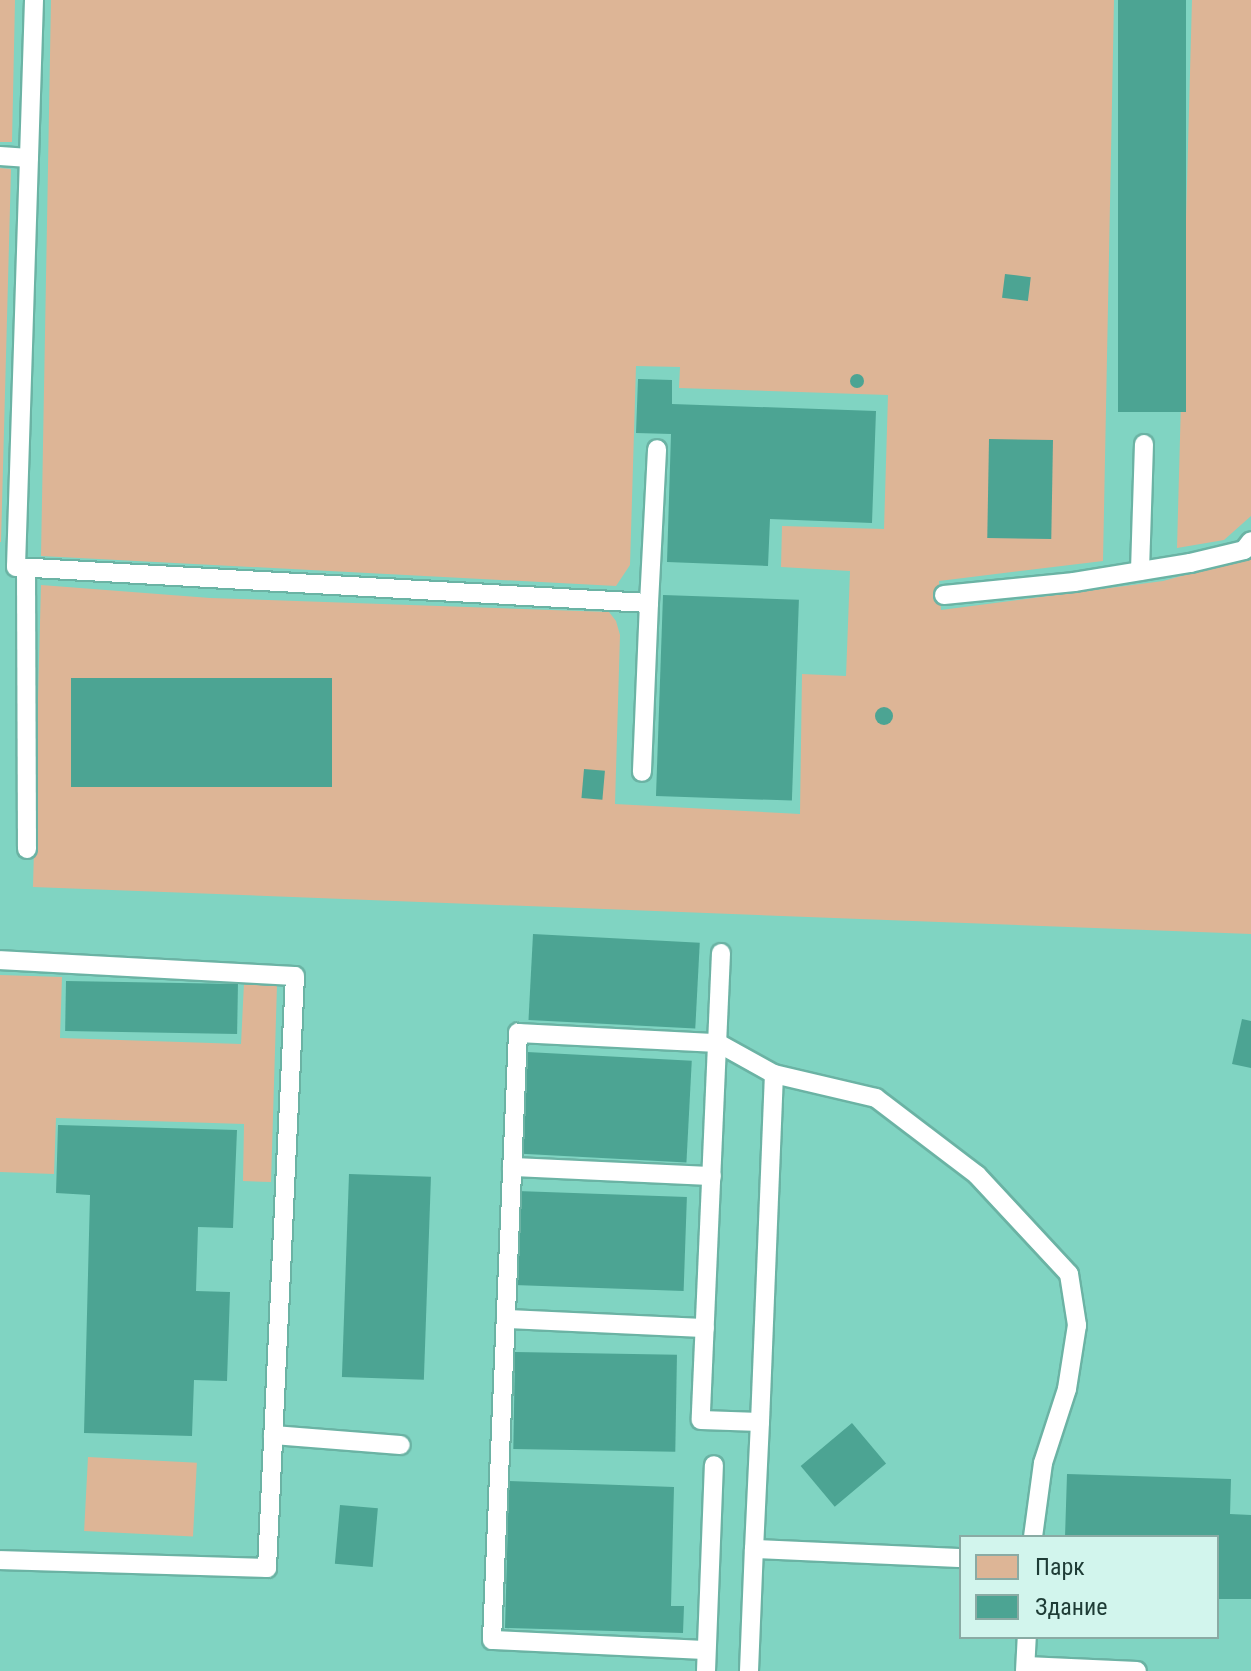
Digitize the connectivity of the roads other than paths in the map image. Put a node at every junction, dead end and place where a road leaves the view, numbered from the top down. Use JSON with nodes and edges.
{"nodes":[{"id":1,"x":34,"y":0,"type":"edge"},
{"id":2,"x":0,"y":156,"type":"edge"},
{"id":3,"x":29,"y":158,"type":"junction"},
{"id":4,"x":1144,"y":444,"type":"dead end"},
{"id":5,"x":657,"y":449,"type":"dead end"},
{"id":6,"x":1251,"y":541,"type":"edge"},
{"id":7,"x":14,"y":567,"type":"edge"},
{"id":8,"x":1140,"y":571,"type":"junction"},
{"id":9,"x":944,"y":595,"type":"dead end"},
{"id":10,"x":649,"y":603,"type":"junction"},
{"id":11,"x":642,"y":772,"type":"dead end"},
{"id":12,"x":27,"y":849,"type":"dead end"},
{"id":13,"x":721,"y":953,"type":"dead end"},
{"id":14,"x":0,"y":960,"type":"edge"},
{"id":15,"x":718,"y":1043,"type":"junction"},
{"id":16,"x":774,"y":1074,"type":"junction"},
{"id":17,"x":512,"y":1167,"type":"junction"},
{"id":18,"x":712,"y":1176,"type":"junction"},
{"id":19,"x":506,"y":1319,"type":"junction"},
{"id":20,"x":705,"y":1328,"type":"junction"},
{"id":21,"x":760,"y":1422,"type":"junction"},
{"id":22,"x":273,"y":1435,"type":"junction"},
{"id":23,"x":401,"y":1445,"type":"dead end"},
{"id":24,"x":714,"y":1465,"type":"dead end"},
{"id":25,"x":1033,"y":1535,"type":"edge"},
{"id":26,"x":754,"y":1549,"type":"junction"},
{"id":27,"x":959,"y":1558,"type":"edge"},
{"id":28,"x":0,"y":1560,"type":"edge"},
{"id":29,"x":1027,"y":1639,"type":"edge"},
{"id":30,"x":706,"y":1650,"type":"junction"},
{"id":31,"x":1026,"y":1669,"type":"edge"},
{"id":32,"x":706,"y":1671,"type":"edge"},
{"id":33,"x":749,"y":1671,"type":"edge"},
{"id":34,"x":1137,"y":1671,"type":"edge"}],
"edges":[{"from":1,"to":3,"type":"lane"},
{"from":2,"to":3,"type":"lane"},
{"from":3,"to":7,"type":"lane"},
{"from":4,"to":8,"type":"lane"},
{"from":5,"to":10,"type":"lane"},
{"from":6,"to":8,"type":"lane"},
{"from":7,"to":10,"type":"lane"},
{"from":7,"to":12,"type":"lane"},
{"from":8,"to":9,"type":"lane"},
{"from":10,"to":11,"type":"lane"},
{"from":13,"to":15,"type":"lane"},
{"from":14,"to":22,"type":"lane"},
{"from":15,"to":16,"type":"lane"},
{"from":15,"to":17,"type":"lane"},
{"from":15,"to":18,"type":"lane"},
{"from":16,"to":21,"type":"lane"},
{"from":16,"to":25,"type":"lane"},
{"from":17,"to":18,"type":"lane"},
{"from":17,"to":19,"type":"lane"},
{"from":18,"to":20,"type":"lane"},
{"from":19,"to":20,"type":"lane"},
{"from":19,"to":30,"type":"lane"},
{"from":20,"to":21,"type":"lane"},
{"from":21,"to":26,"type":"lane"},
{"from":22,"to":23,"type":"lane"},
{"from":22,"to":28,"type":"lane"},
{"from":24,"to":30,"type":"lane"},
{"from":26,"to":27,"type":"lane"},
{"from":26,"to":33,"type":"lane"},
{"from":29,"to":31,"type":"lane"},
{"from":30,"to":32,"type":"lane"},
{"from":31,"to":34,"type":"lane"}]}
